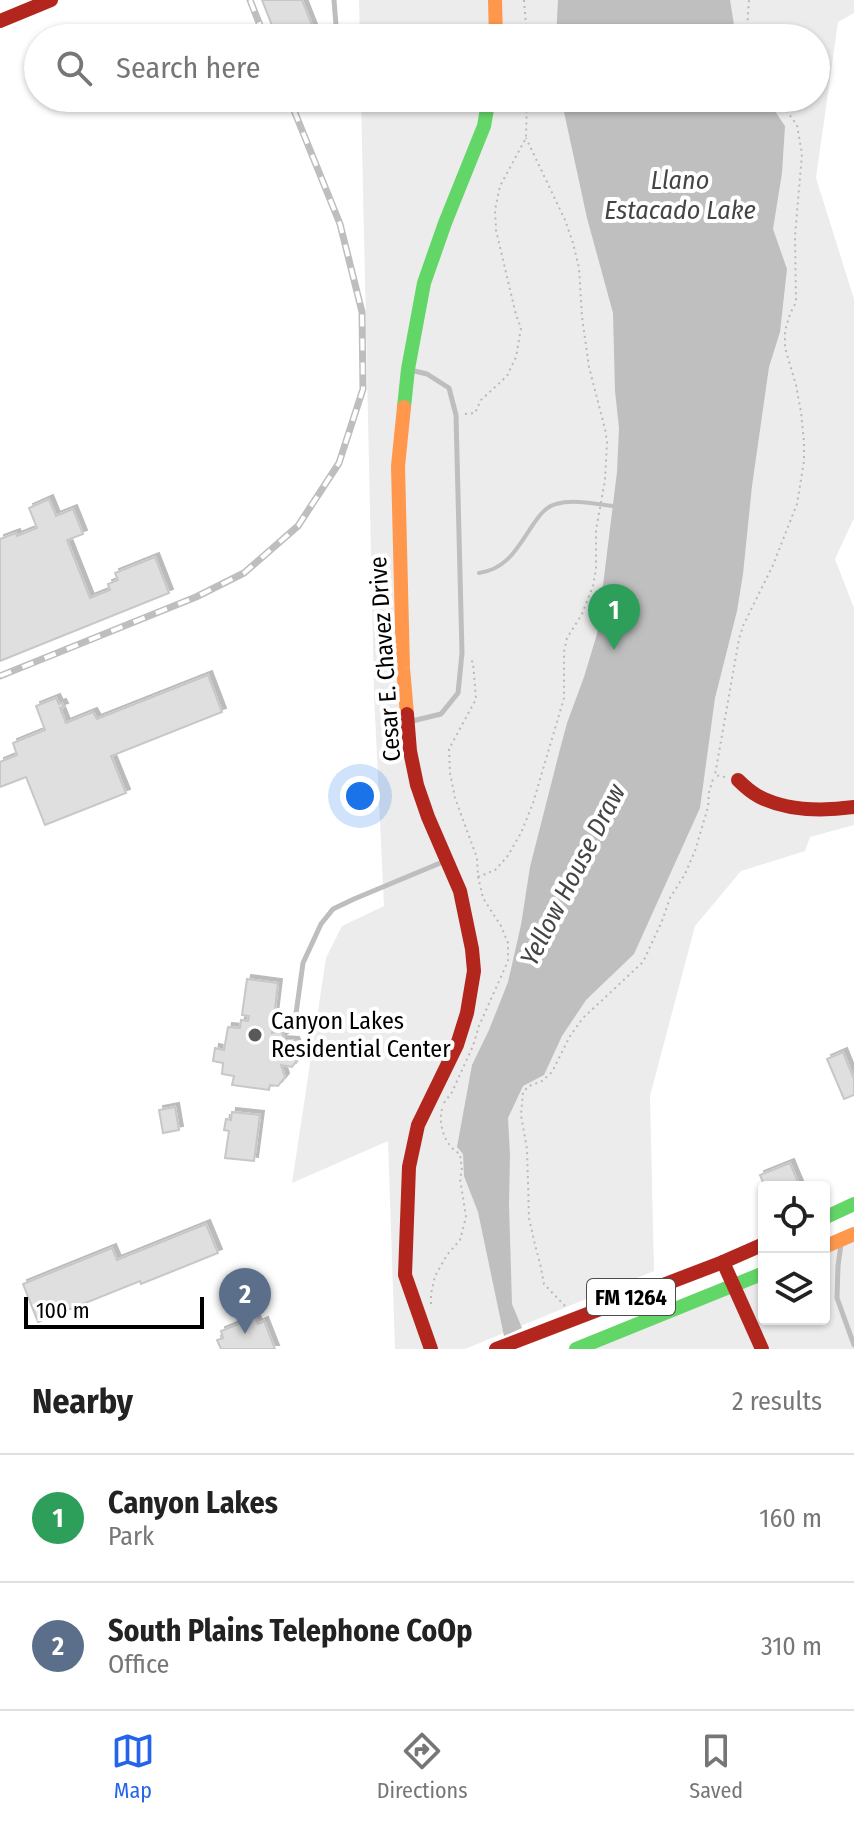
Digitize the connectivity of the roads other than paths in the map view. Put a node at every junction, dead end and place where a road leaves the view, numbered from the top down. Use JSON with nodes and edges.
{"nodes":[{"id":1,"x":51,"y":0,"type":"edge"},
{"id":2,"x":334,"y":0,"type":"edge"},
{"id":3,"x":495,"y":0,"type":"edge"},
{"id":4,"x":0,"y":21,"type":"edge"},
{"id":5,"x":336,"y":24,"type":"edge"},
{"id":6,"x":496,"y":24,"type":"edge"},
{"id":7,"x":486,"y":112,"type":"edge"},
{"id":8,"x":408,"y":369,"type":"junction"},
{"id":9,"x":407,"y":722,"type":"junction"},
{"id":10,"x":738,"y":780,"type":"road end"},
{"id":11,"x":854,"y":807,"type":"edge"},
{"id":12,"x":446,"y":861,"type":"junction"},
{"id":13,"x":294,"y":1028,"type":"dead end"},
{"id":14,"x":854,"y":1204,"type":"edge"},
{"id":15,"x":830,"y":1215,"type":"edge"},
{"id":16,"x":848,"y":1237,"type":"edge"},
{"id":17,"x":758,"y":1247,"type":"edge"},
{"id":18,"x":723,"y":1262,"type":"junction"},
{"id":19,"x":758,"y":1275,"type":"edge"},
{"id":20,"x":734,"y":1285,"type":"junction"},
{"id":21,"x":854,"y":1345,"type":"edge"},
{"id":22,"x":431,"y":1349,"type":"edge"},
{"id":23,"x":496,"y":1349,"type":"edge"},
{"id":24,"x":576,"y":1349,"type":"edge"},
{"id":25,"x":762,"y":1349,"type":"edge"}],
"edges":[{"from":1,"to":4,"type":"street"},
{"from":2,"to":5,"type":"lane"},
{"from":3,"to":6,"type":"street"},
{"from":7,"to":8,"type":"street","name":"Cesar E. Chavez Drive"},
{"from":8,"to":9,"type":"street","name":"Cesar E. Chavez Drive"},
{"from":8,"to":9,"type":"lane"},
{"from":9,"to":12,"type":"street","name":"Cesar E. Chavez Drive"},
{"from":10,"to":11,"type":"street"},
{"from":12,"to":13,"type":"lane"},
{"from":12,"to":22,"type":"street","name":"Cesar E. Chavez Drive"},
{"from":14,"to":15,"type":"street"},
{"from":16,"to":21,"type":"lane"},
{"from":17,"to":18,"type":"street","number":"FM 1264"},
{"from":18,"to":20,"type":"street"},
{"from":18,"to":23,"type":"street","number":"FM 1264"},
{"from":19,"to":20,"type":"street","number":"FM 1264"},
{"from":20,"to":24,"type":"street","number":"FM 1264"},
{"from":20,"to":25,"type":"street"}]}
